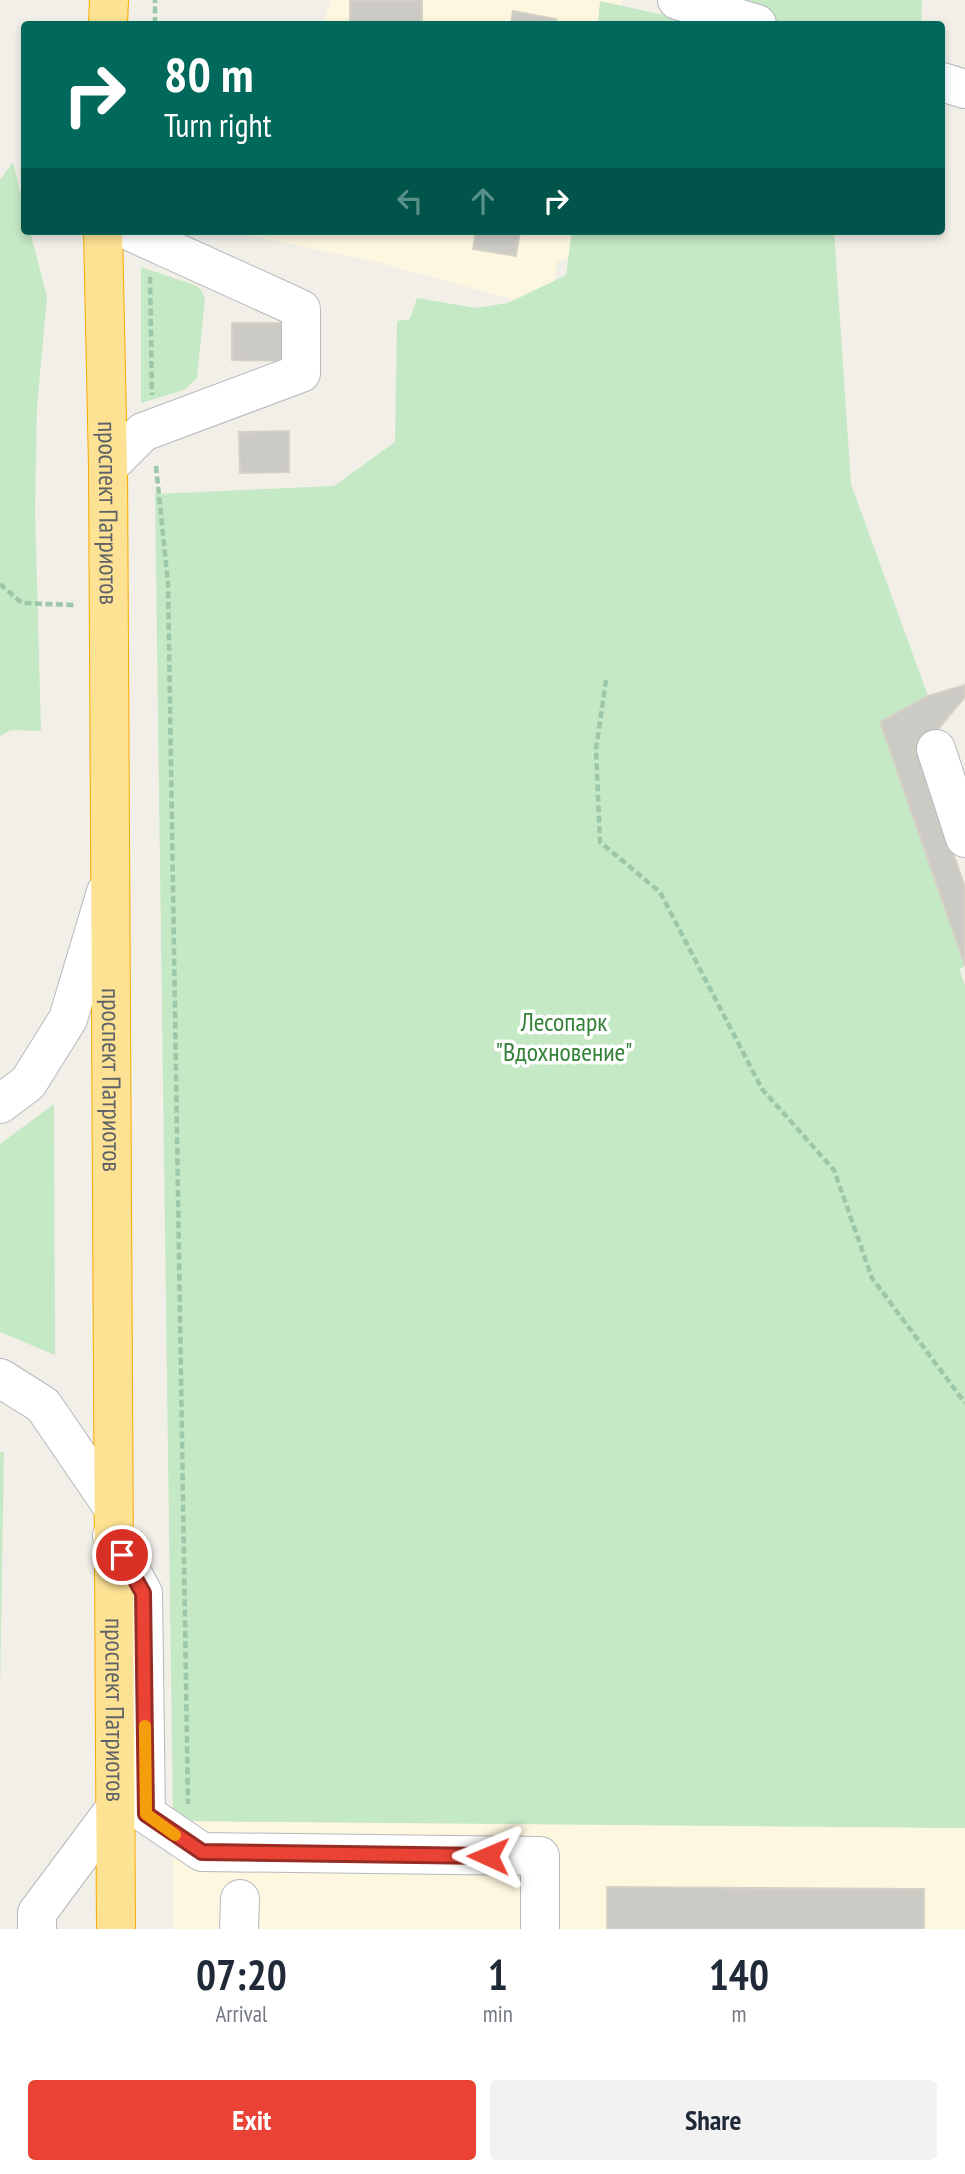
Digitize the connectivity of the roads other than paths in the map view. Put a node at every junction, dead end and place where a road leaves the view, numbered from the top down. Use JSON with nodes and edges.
{"nodes":[{"id":1,"x":109,"y":0,"type":"edge"},
{"id":2,"x":677,"y":0,"type":"edge"},
{"id":3,"x":108,"y":21,"type":"edge"},
{"id":4,"x":747,"y":21,"type":"edge"},
{"id":5,"x":945,"y":83,"type":"edge"},
{"id":6,"x":965,"y":89,"type":"edge"},
{"id":7,"x":103,"y":235,"type":"edge"},
{"id":8,"x":139,"y":237,"type":"edge"},
{"id":9,"x":108,"y":467,"type":"junction"},
{"id":10,"x":936,"y":749,"type":"dead end"},
{"id":11,"x":965,"y":838,"type":"edge"},
{"id":12,"x":111,"y":877,"type":"junction"},
{"id":13,"x":0,"y":1104,"type":"edge"},
{"id":14,"x":0,"y":1378,"type":"edge"},
{"id":15,"x":112,"y":1521,"type":"junction"},
{"id":16,"x":116,"y":1807,"type":"junction"},
{"id":17,"x":37,"y":1929,"type":"edge"},
{"id":18,"x":116,"y":1929,"type":"edge"},
{"id":19,"x":540,"y":1929,"type":"edge"}],
"edges":[{"from":1,"to":3,"type":"highway"},
{"from":2,"to":4,"type":"street"},
{"from":5,"to":6,"type":"street"},
{"from":7,"to":9,"type":"highway","name":"проспект Патриотов"},
{"from":8,"to":9,"type":"street"},
{"from":9,"to":12,"type":"highway","name":"проспект Патриотов"},
{"from":10,"to":11,"type":"street"},
{"from":12,"to":13,"type":"street"},
{"from":12,"to":15,"type":"highway","name":"проспект Патриотов"},
{"from":14,"to":15,"type":"street"},
{"from":15,"to":16,"type":"highway","name":"проспект Патриотов"},
{"from":15,"to":19,"type":"street"},
{"from":16,"to":17,"type":"street"},
{"from":16,"to":18,"type":"highway","name":"проспект Патриотов"}]}
